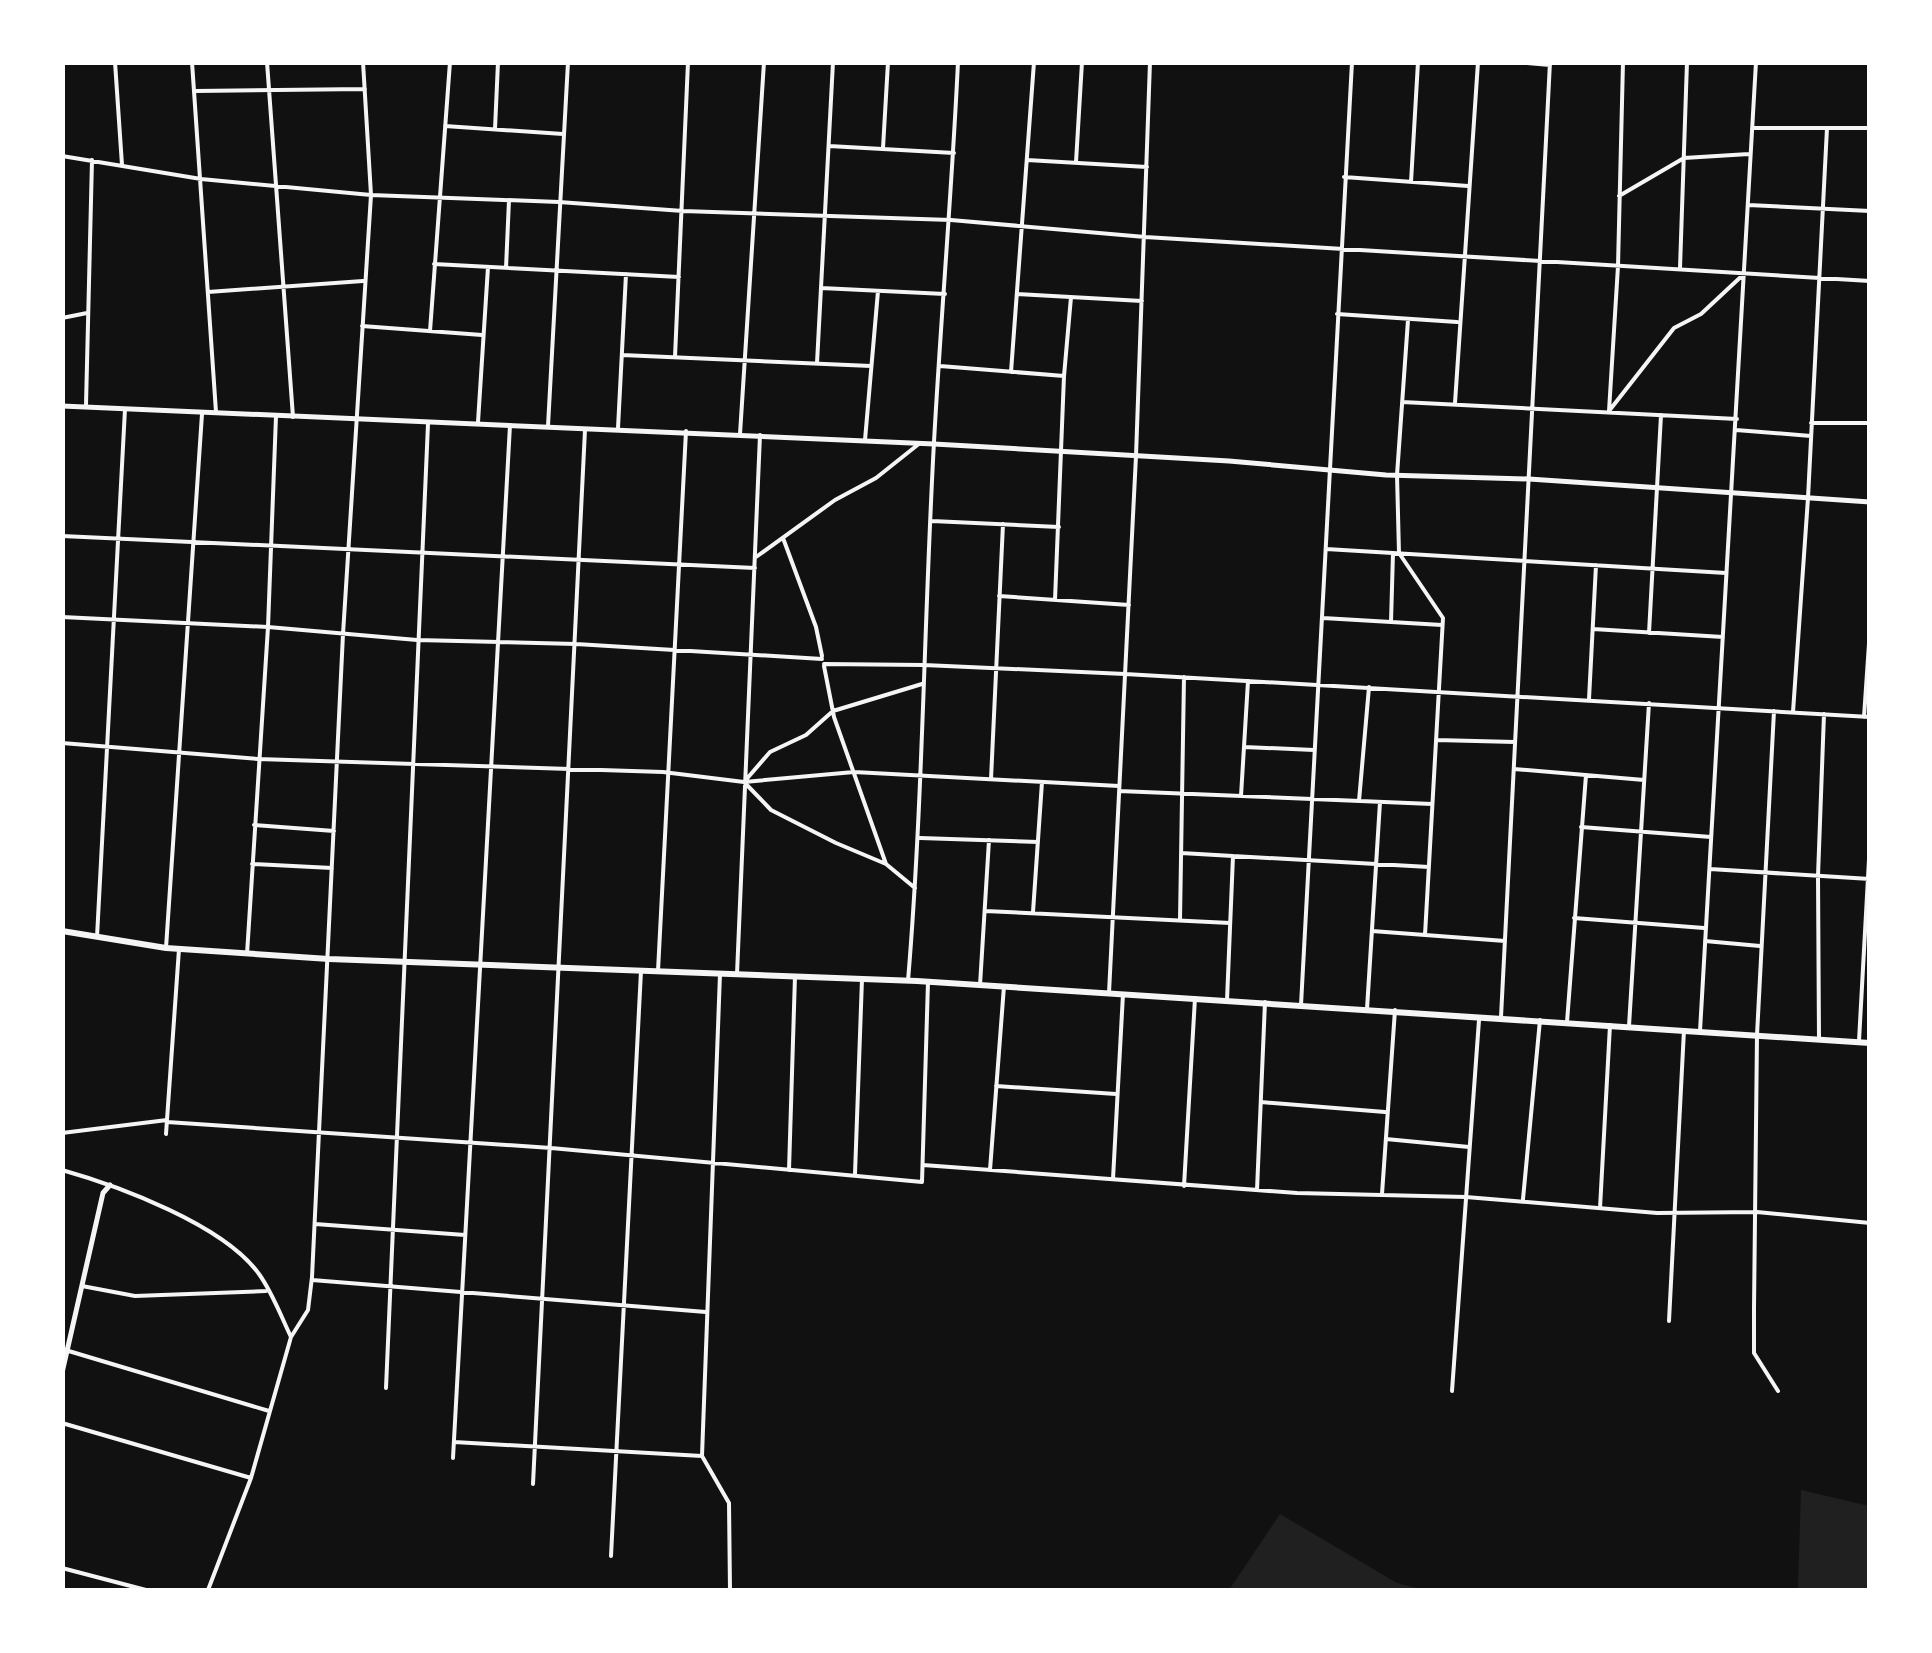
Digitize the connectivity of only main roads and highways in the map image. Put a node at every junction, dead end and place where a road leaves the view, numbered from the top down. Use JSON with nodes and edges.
{"nodes":[{"id":1,"x":62,"y":931,"type":"edge"},
{"id":2,"x":1870,"y":1043,"type":"edge"}],
"edges":[{"from":1,"to":2,"type":"main road"}]}
